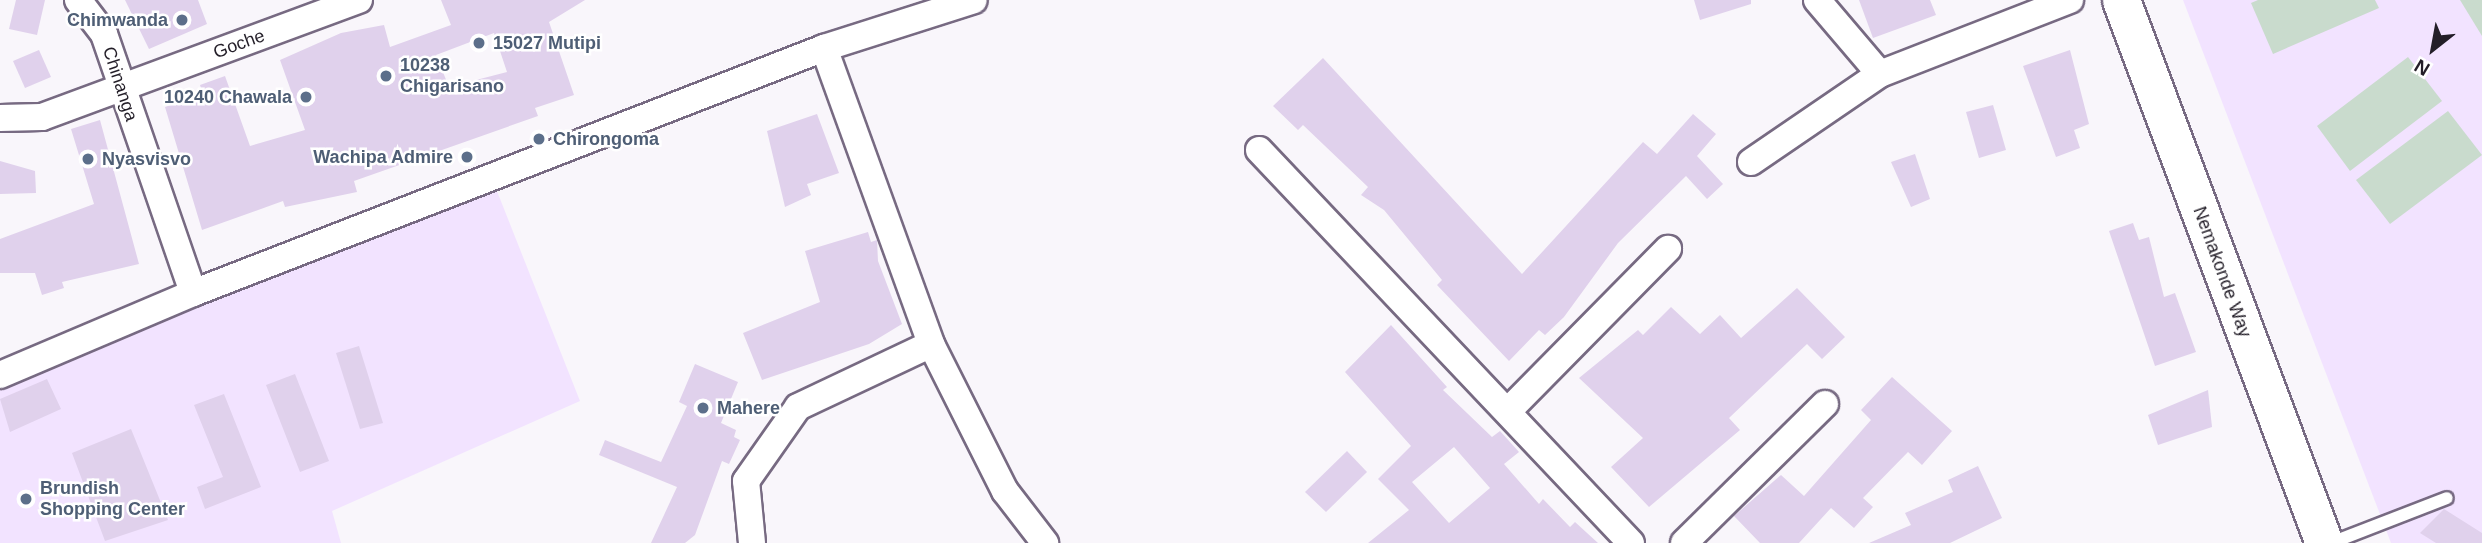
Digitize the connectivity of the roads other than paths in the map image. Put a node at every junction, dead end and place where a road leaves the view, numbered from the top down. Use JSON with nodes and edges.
{"nodes":[{"id":1,"x":78,"y":0,"type":"edge"},
{"id":2,"x":359,"y":0,"type":"edge"},
{"id":3,"x":974,"y":0,"type":"edge"},
{"id":4,"x":1817,"y":0,"type":"edge"},
{"id":5,"x":2070,"y":0,"type":"edge"},
{"id":6,"x":2121,"y":0,"type":"edge"},
{"id":7,"x":824,"y":48,"type":"junction"},
{"id":8,"x":1880,"y":74,"type":"junction"},
{"id":9,"x":120,"y":88,"type":"junction"},
{"id":10,"x":0,"y":118,"type":"edge"},
{"id":11,"x":1259,"y":150,"type":"dead end"},
{"id":12,"x":1751,"y":162,"type":"dead end"},
{"id":13,"x":1668,"y":249,"type":"dead end"},
{"id":14,"x":193,"y":293,"type":"junction"},
{"id":15,"x":931,"y":344,"type":"junction"},
{"id":16,"x":0,"y":375,"type":"edge"},
{"id":17,"x":1825,"y":404,"type":"dead end"},
{"id":18,"x":1508,"y":411,"type":"junction"},
{"id":19,"x":2447,"y":498,"type":"dead end"},
{"id":20,"x":752,"y":543,"type":"edge"},
{"id":21,"x":1045,"y":543,"type":"edge"},
{"id":22,"x":1631,"y":543,"type":"edge"},
{"id":23,"x":1684,"y":543,"type":"edge"},
{"id":24,"x":2324,"y":543,"type":"edge"},
{"id":25,"x":2331,"y":543,"type":"edge"}],
"edges":[{"from":1,"to":9,"type":"street","name":"Chinanga"},
{"from":2,"to":9,"type":"street","name":"Goche"},
{"from":3,"to":7,"type":"street"},
{"from":4,"to":8,"type":"street"},
{"from":5,"to":8,"type":"street"},
{"from":6,"to":24,"type":"street","name":"Nemakonde Way"},
{"from":7,"to":14,"type":"street"},
{"from":7,"to":15,"type":"street"},
{"from":8,"to":12,"type":"street"},
{"from":9,"to":10,"type":"street","name":"Goche"},
{"from":9,"to":14,"type":"street","name":"Chinanga"},
{"from":11,"to":18,"type":"street"},
{"from":13,"to":18,"type":"street"},
{"from":14,"to":16,"type":"street"},
{"from":15,"to":20,"type":"street"},
{"from":15,"to":21,"type":"street"},
{"from":17,"to":23,"type":"street"},
{"from":18,"to":22,"type":"street"},
{"from":19,"to":25,"type":"lane"}]}
